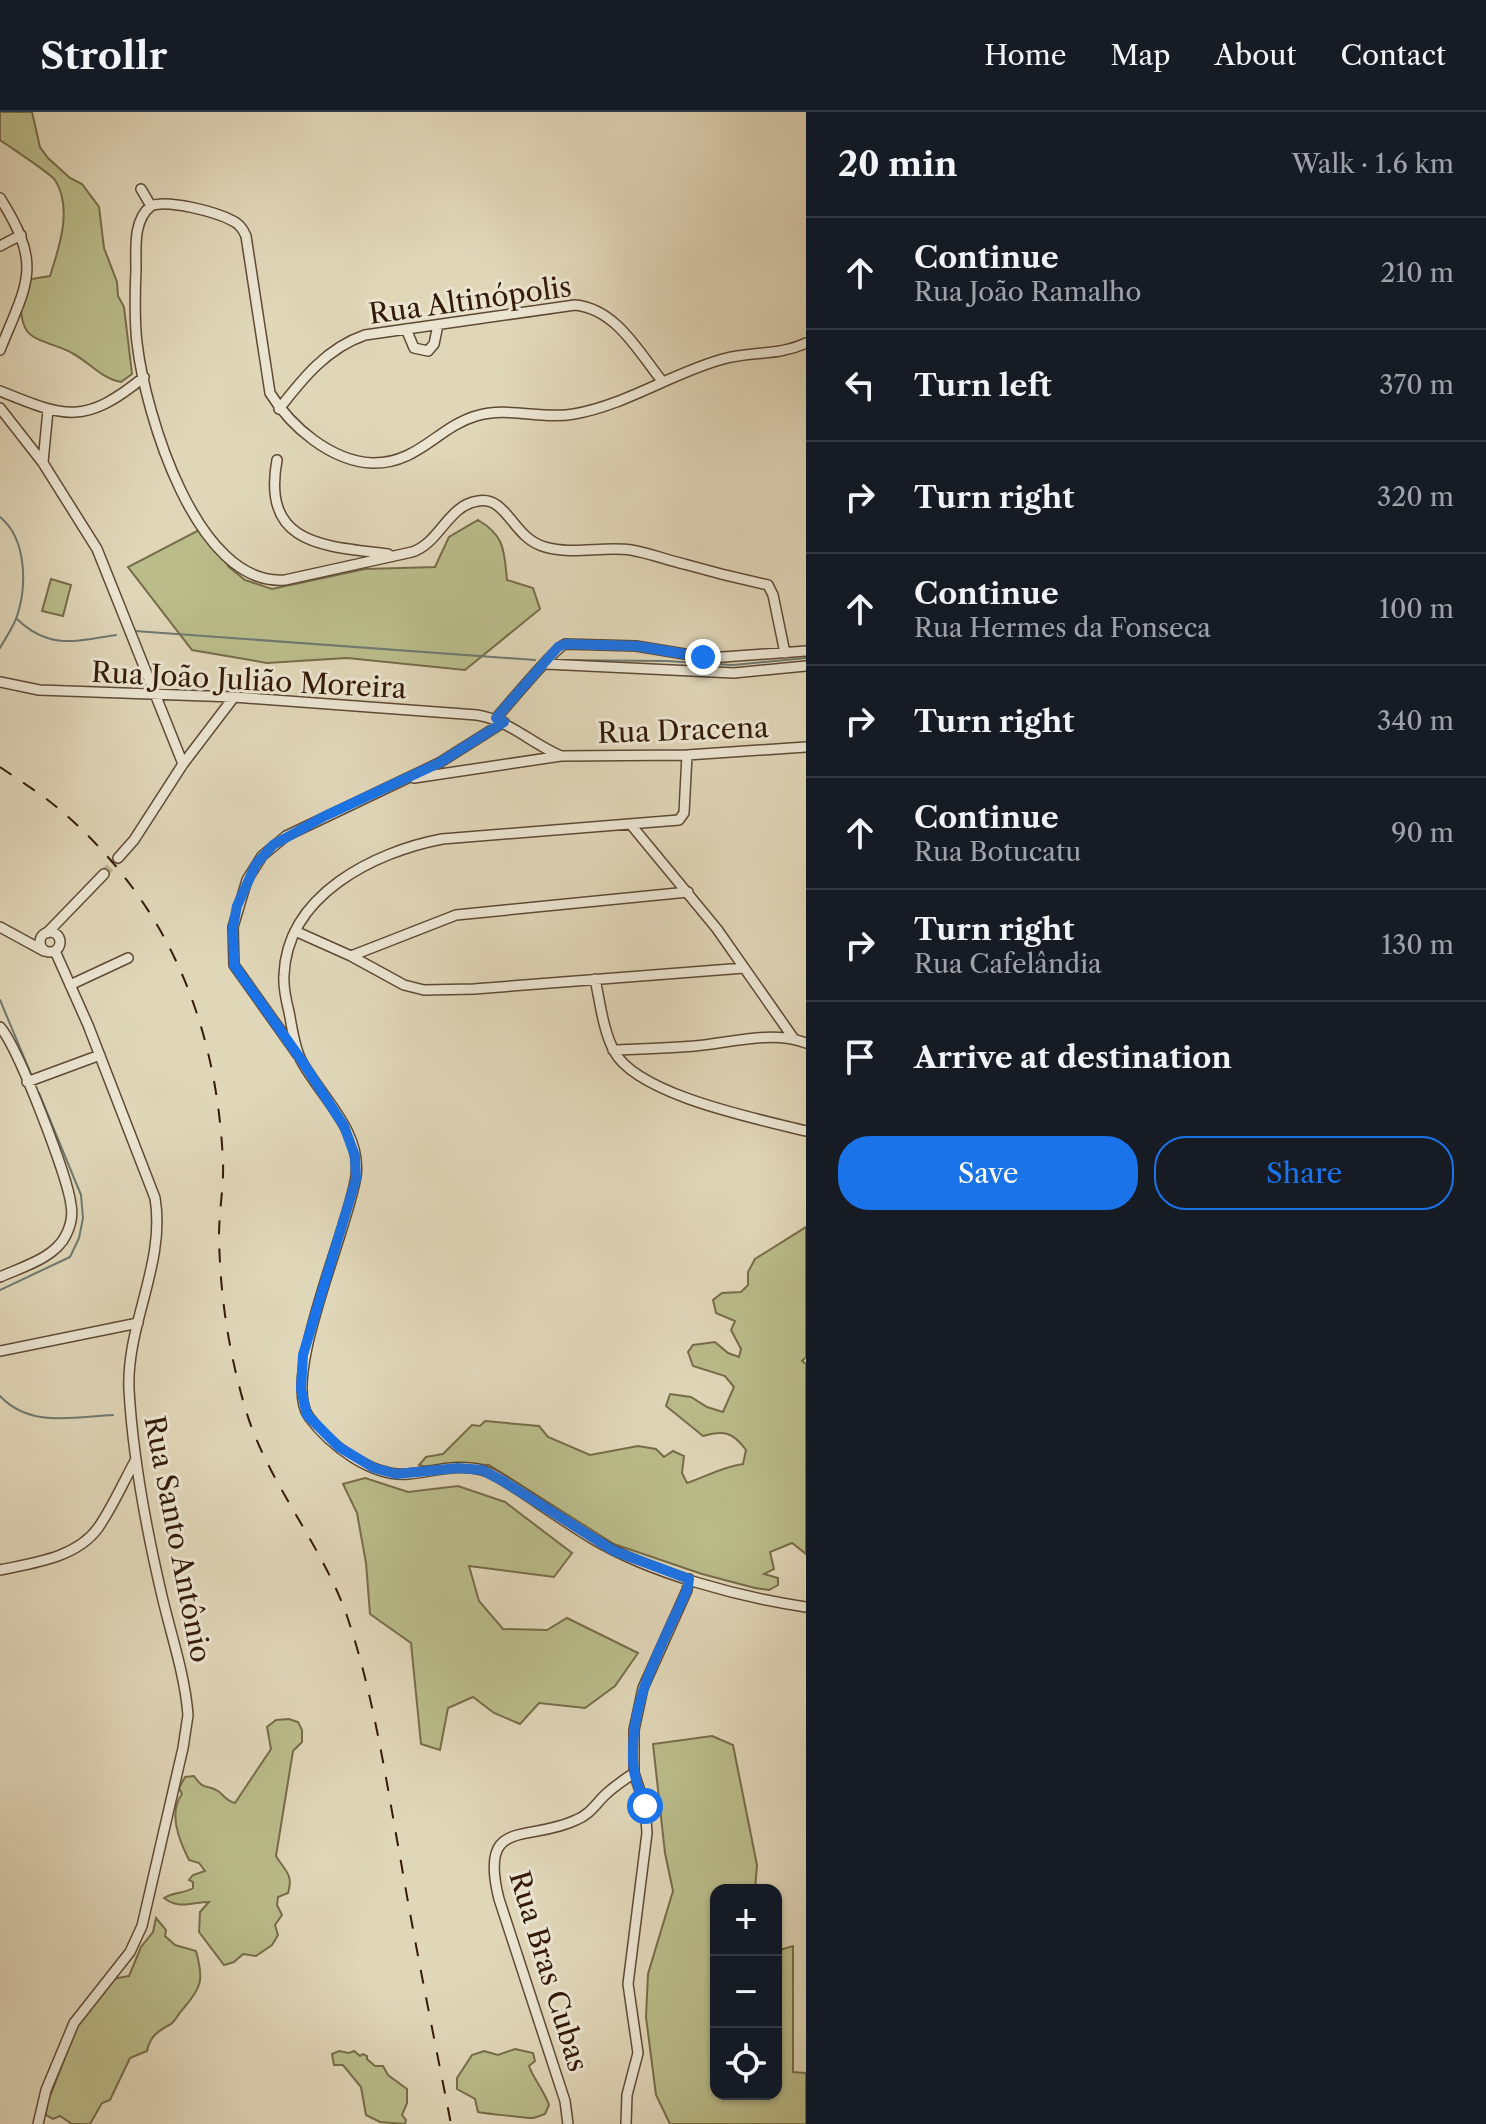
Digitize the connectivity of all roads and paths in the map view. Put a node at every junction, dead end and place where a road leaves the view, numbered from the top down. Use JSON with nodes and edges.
{"nodes":[{"id":1,"x":141,"y":189,"type":"dead end"},
{"id":2,"x":0,"y":198,"type":"edge"},
{"id":3,"x":151,"y":206,"type":"junction"},
{"id":4,"x":21,"y":235,"type":"junction"},
{"id":5,"x":0,"y":246,"type":"edge"},
{"id":6,"x":438,"y":325,"type":"junction"},
{"id":7,"x":406,"y":329,"type":"junction"},
{"id":8,"x":806,"y":343,"type":"edge"},
{"id":9,"x":0,"y":350,"type":"edge"},
{"id":10,"x":144,"y":377,"type":"junction"},
{"id":11,"x":662,"y":381,"type":"junction"},
{"id":12,"x":0,"y":391,"type":"edge"},
{"id":13,"x":0,"y":408,"type":"edge"},
{"id":14,"x":279,"y":409,"type":"junction"},
{"id":15,"x":48,"y":410,"type":"junction"},
{"id":16,"x":277,"y":460,"type":"dead end"},
{"id":17,"x":43,"y":463,"type":"junction"},
{"id":18,"x":396,"y":554,"type":"junction"},
{"id":19,"x":806,"y":651,"type":"edge"},
{"id":20,"x":785,"y":653,"type":"junction"},
{"id":21,"x":546,"y":664,"type":"junction"},
{"id":22,"x":806,"y":666,"type":"edge"},
{"id":23,"x":0,"y":682,"type":"edge"},
{"id":24,"x":155,"y":695,"type":"junction"},
{"id":25,"x":234,"y":697,"type":"junction"},
{"id":26,"x":500,"y":720,"type":"junction"},
{"id":27,"x":806,"y":747,"type":"edge"},
{"id":28,"x":687,"y":755,"type":"junction"},
{"id":29,"x":561,"y":756,"type":"junction"},
{"id":30,"x":183,"y":764,"type":"junction"},
{"id":31,"x":411,"y":778,"type":"junction"},
{"id":32,"x":632,"y":826,"type":"junction"},
{"id":33,"x":118,"y":858,"type":"tunnel mouth"},
{"id":34,"x":104,"y":874,"type":"tunnel mouth"},
{"id":35,"x":688,"y":892,"type":"junction"},
{"id":36,"x":0,"y":927,"type":"edge"},
{"id":37,"x":295,"y":931,"type":"junction"},
{"id":38,"x":50,"y":934,"type":"junction"},
{"id":39,"x":15,"y":937,"type":"junction"},
{"id":40,"x":50,"y":951,"type":"junction"},
{"id":41,"x":351,"y":956,"type":"junction"},
{"id":42,"x":128,"y":958,"type":"dead end"},
{"id":43,"x":744,"y":968,"type":"junction"},
{"id":44,"x":595,"y":979,"type":"junction"},
{"id":45,"x":70,"y":985,"type":"junction"},
{"id":46,"x":0,"y":1027,"type":"edge"},
{"id":47,"x":794,"y":1039,"type":"junction"},
{"id":48,"x":806,"y":1043,"type":"edge"},
{"id":49,"x":613,"y":1050,"type":"junction"},
{"id":50,"x":100,"y":1055,"type":"junction"},
{"id":51,"x":300,"y":1058,"type":"junction"},
{"id":52,"x":27,"y":1082,"type":"junction"},
{"id":53,"x":806,"y":1131,"type":"edge"},
{"id":54,"x":0,"y":1277,"type":"edge"},
{"id":55,"x":138,"y":1323,"type":"junction"},
{"id":56,"x":0,"y":1351,"type":"edge"},
{"id":57,"x":135,"y":1461,"type":"junction"},
{"id":58,"x":0,"y":1570,"type":"edge"},
{"id":59,"x":689,"y":1579,"type":"junction"},
{"id":60,"x":806,"y":1607,"type":"edge"},
{"id":61,"x":634,"y":1773,"type":"junction"},
{"id":62,"x":38,"y":2124,"type":"edge"},
{"id":63,"x":568,"y":2124,"type":"edge"},
{"id":64,"x":626,"y":2124,"type":"edge"}],
"edges":[{"from":1,"to":3,"type":"street"},
{"from":2,"to":4,"type":"street"},
{"from":3,"to":10,"type":"street"},
{"from":3,"to":14,"type":"street"},
{"from":4,"to":5,"type":"street"},
{"from":4,"to":9,"type":"street"},
{"from":6,"to":7,"type":"street","name":"Rua Altinópolis"},
{"from":6,"to":7,"type":"street"},
{"from":6,"to":11,"type":"street","name":"Rua Altinópolis"},
{"from":7,"to":14,"type":"street","name":"Rua Altinópolis"},
{"from":8,"to":11,"type":"street"},
{"from":10,"to":15,"type":"street"},
{"from":10,"to":18,"type":"street"},
{"from":11,"to":14,"type":"street"},
{"from":12,"to":15,"type":"street"},
{"from":13,"to":17,"type":"street"},
{"from":15,"to":17,"type":"street"},
{"from":16,"to":18,"type":"street"},
{"from":17,"to":24,"type":"street"},
{"from":18,"to":20,"type":"street"},
{"from":19,"to":20,"type":"street"},
{"from":20,"to":21,"type":"street"},
{"from":21,"to":22,"type":"street"},
{"from":21,"to":26,"type":"street"},
{"from":23,"to":24,"type":"street","name":"Rua João Julião Moreira"},
{"from":24,"to":25,"type":"street","name":"Rua João Julião Moreira"},
{"from":24,"to":30,"type":"street"},
{"from":25,"to":26,"type":"street","name":"Rua João Julião Moreira"},
{"from":25,"to":30,"type":"street"},
{"from":26,"to":29,"type":"street","name":"Rua Dracena"},
{"from":26,"to":31,"type":"street"},
{"from":27,"to":28,"type":"street","name":"Rua Dracena"},
{"from":28,"to":29,"type":"street","name":"Rua Dracena"},
{"from":28,"to":32,"type":"street"},
{"from":29,"to":31,"type":"street","name":"Rua Dracena"},
{"from":30,"to":33,"type":"street"},
{"from":31,"to":51,"type":"street"},
{"from":32,"to":35,"type":"street"},
{"from":32,"to":37,"type":"street"},
{"from":34,"to":38,"type":"street"},
{"from":35,"to":41,"type":"street"},
{"from":35,"to":43,"type":"street"},
{"from":36,"to":39,"type":"street"},
{"from":37,"to":41,"type":"street"},
{"from":37,"to":51,"type":"street"},
{"from":38,"to":39,"type":"street"},
{"from":38,"to":40,"type":"street"},
{"from":38,"to":40,"type":"street"},
{"from":39,"to":40,"type":"street"},
{"from":40,"to":45,"type":"street","name":"Rua Santo Antônio"},
{"from":41,"to":44,"type":"street"},
{"from":42,"to":45,"type":"street"},
{"from":43,"to":44,"type":"street"},
{"from":43,"to":47,"type":"street"},
{"from":44,"to":49,"type":"street"},
{"from":45,"to":50,"type":"street","name":"Rua Santo Antônio"},
{"from":46,"to":52,"type":"street"},
{"from":47,"to":48,"type":"street"},
{"from":47,"to":49,"type":"street"},
{"from":49,"to":53,"type":"street"},
{"from":50,"to":52,"type":"street"},
{"from":50,"to":55,"type":"street","name":"Rua Santo Antônio"},
{"from":51,"to":59,"type":"street"},
{"from":52,"to":54,"type":"street"},
{"from":55,"to":56,"type":"street"},
{"from":55,"to":57,"type":"street","name":"Rua Santo Antônio"},
{"from":57,"to":58,"type":"street"},
{"from":57,"to":62,"type":"street","name":"Rua Santo Antônio"},
{"from":59,"to":60,"type":"street"},
{"from":59,"to":61,"type":"street"},
{"from":61,"to":63,"type":"street","name":"Rua Bras Cubas"},
{"from":61,"to":64,"type":"street"}]}
